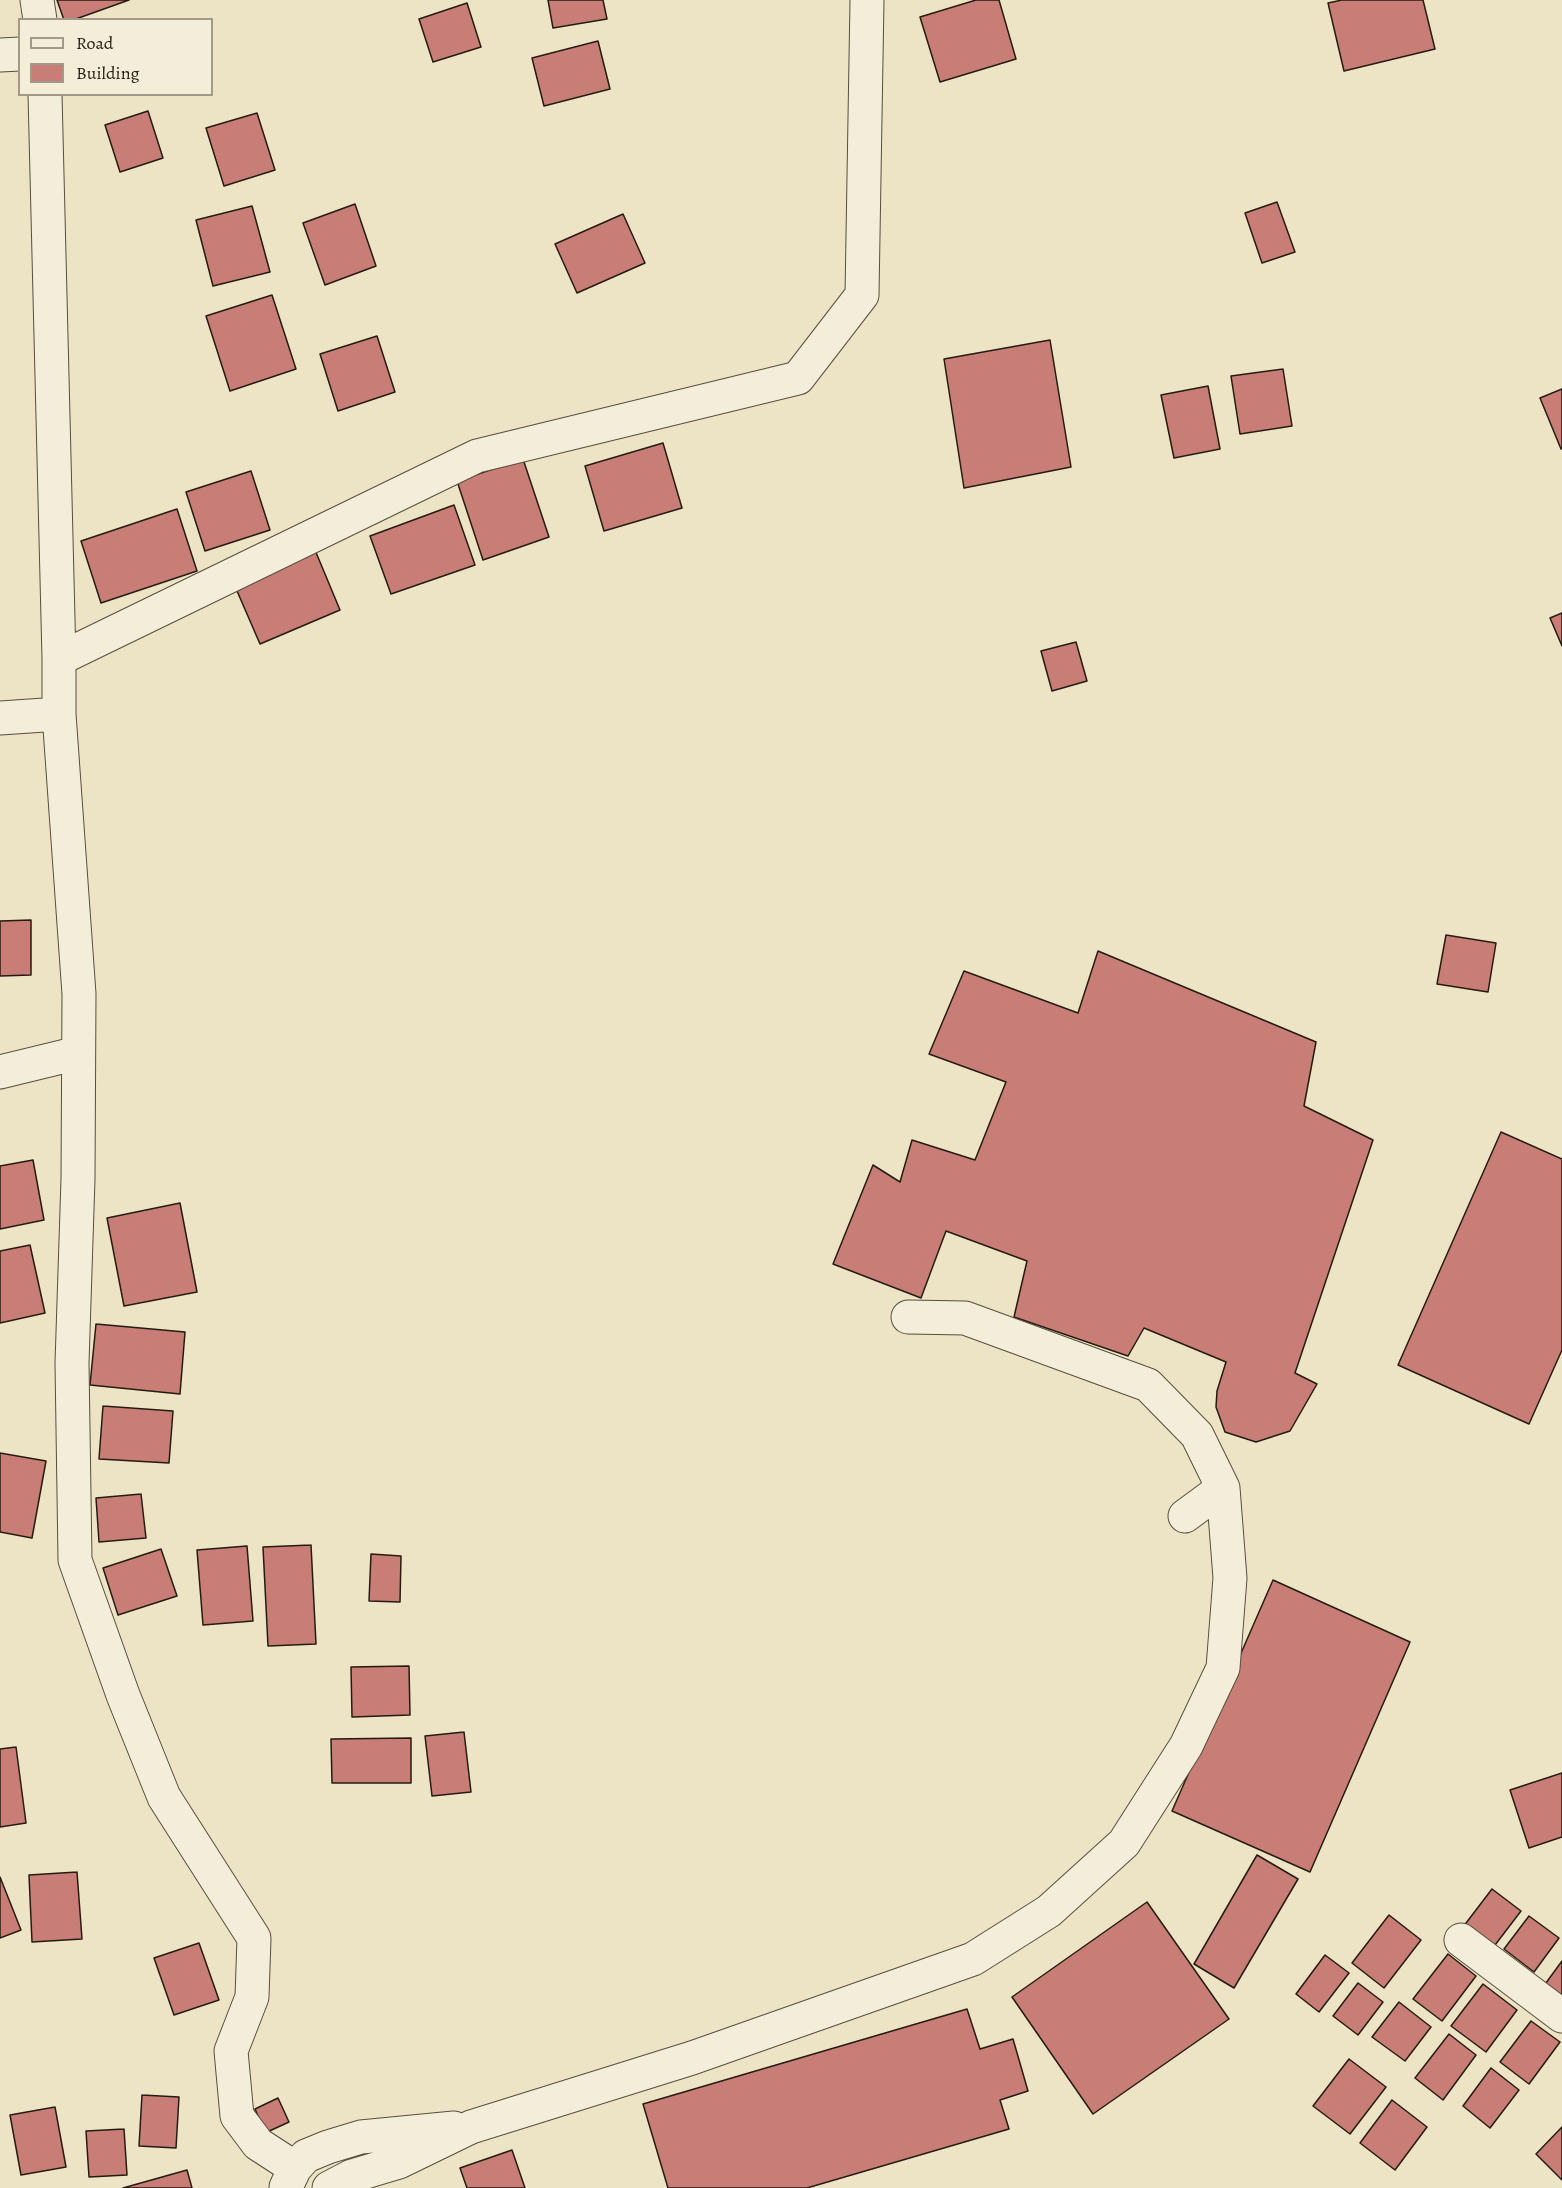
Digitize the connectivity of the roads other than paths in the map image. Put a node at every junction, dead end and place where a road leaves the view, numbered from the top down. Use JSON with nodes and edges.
{"nodes":[{"id":1,"x":37,"y":0,"type":"edge"},
{"id":2,"x":867,"y":0,"type":"edge"},
{"id":3,"x":40,"y":18,"type":"edge"},
{"id":4,"x":18,"y":54,"type":"edge"},
{"id":5,"x":0,"y":55,"type":"edge"},
{"id":6,"x":45,"y":96,"type":"edge"},
{"id":7,"x":59,"y":659,"type":"junction"},
{"id":8,"x":59,"y":714,"type":"junction"},
{"id":9,"x":0,"y":717,"type":"edge"},
{"id":10,"x":78,"y":1053,"type":"junction"},
{"id":11,"x":0,"y":1072,"type":"edge"},
{"id":12,"x":908,"y":1317,"type":"dead end"},
{"id":13,"x":1223,"y":1488,"type":"junction"},
{"id":14,"x":1185,"y":1516,"type":"dead end"},
{"id":15,"x":1461,"y":1940,"type":"dead end"},
{"id":16,"x":1562,"y":2016,"type":"edge"},
{"id":17,"x":471,"y":2127,"type":"junction"},
{"id":18,"x":290,"y":2178,"type":"edge"},
{"id":19,"x":329,"y":2188,"type":"edge"}],
"edges":[{"from":1,"to":3,"type":"street"},
{"from":2,"to":7,"type":"street"},
{"from":4,"to":5,"type":"street"},
{"from":6,"to":7,"type":"street"},
{"from":7,"to":8,"type":"street"},
{"from":8,"to":9,"type":"street"},
{"from":8,"to":10,"type":"street"},
{"from":10,"to":11,"type":"street"},
{"from":10,"to":18,"type":"street"},
{"from":12,"to":13,"type":"street"},
{"from":13,"to":14,"type":"street"},
{"from":13,"to":17,"type":"street"},
{"from":15,"to":16,"type":"street"},
{"from":17,"to":18,"type":"street"},
{"from":17,"to":19,"type":"street"}]}
